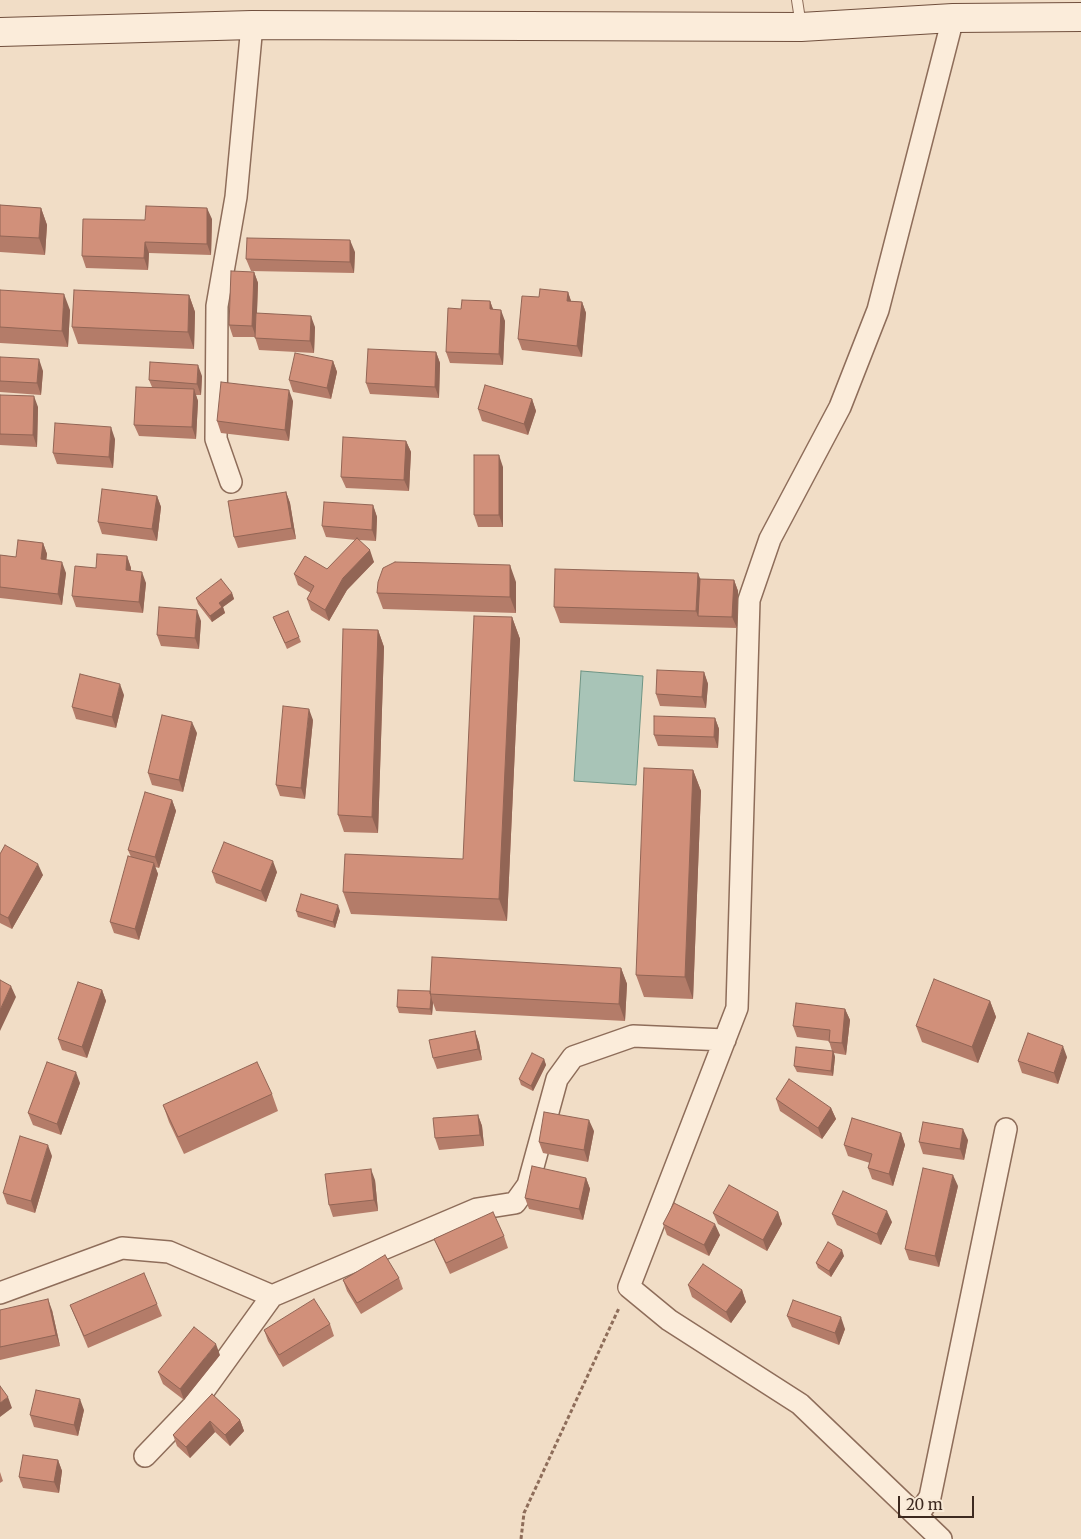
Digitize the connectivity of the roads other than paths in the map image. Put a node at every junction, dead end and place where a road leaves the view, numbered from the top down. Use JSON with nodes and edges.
{"nodes":[{"id":1,"x":797,"y":0,"type":"edge"},
{"id":2,"x":1081,"y":17,"type":"edge"},
{"id":3,"x":953,"y":18,"type":"junction"},
{"id":4,"x":252,"y":25,"type":"junction"},
{"id":5,"x":801,"y":27,"type":"junction"},
{"id":6,"x":0,"y":32,"type":"edge"},
{"id":7,"x":231,"y":482,"type":"dead end"},
{"id":8,"x":725,"y":1040,"type":"junction"},
{"id":9,"x":1006,"y":1130,"type":"dead end"},
{"id":10,"x":0,"y":1293,"type":"edge"},
{"id":11,"x":272,"y":1296,"type":"junction"},
{"id":12,"x":145,"y":1456,"type":"dead end"},
{"id":13,"x":918,"y":1515,"type":"junction"},
{"id":14,"x":942,"y":1539,"type":"edge"}],
"edges":[{"from":1,"to":5,"type":"lane"},
{"from":2,"to":3,"type":"main road"},
{"from":3,"to":5,"type":"main road"},
{"from":3,"to":8,"type":"street"},
{"from":4,"to":5,"type":"main road"},
{"from":4,"to":6,"type":"main road"},
{"from":4,"to":7,"type":"street"},
{"from":8,"to":11,"type":"street"},
{"from":8,"to":13,"type":"street"},
{"from":9,"to":13,"type":"street"},
{"from":10,"to":11,"type":"street"},
{"from":11,"to":12,"type":"street"},
{"from":13,"to":14,"type":"street"}]}
